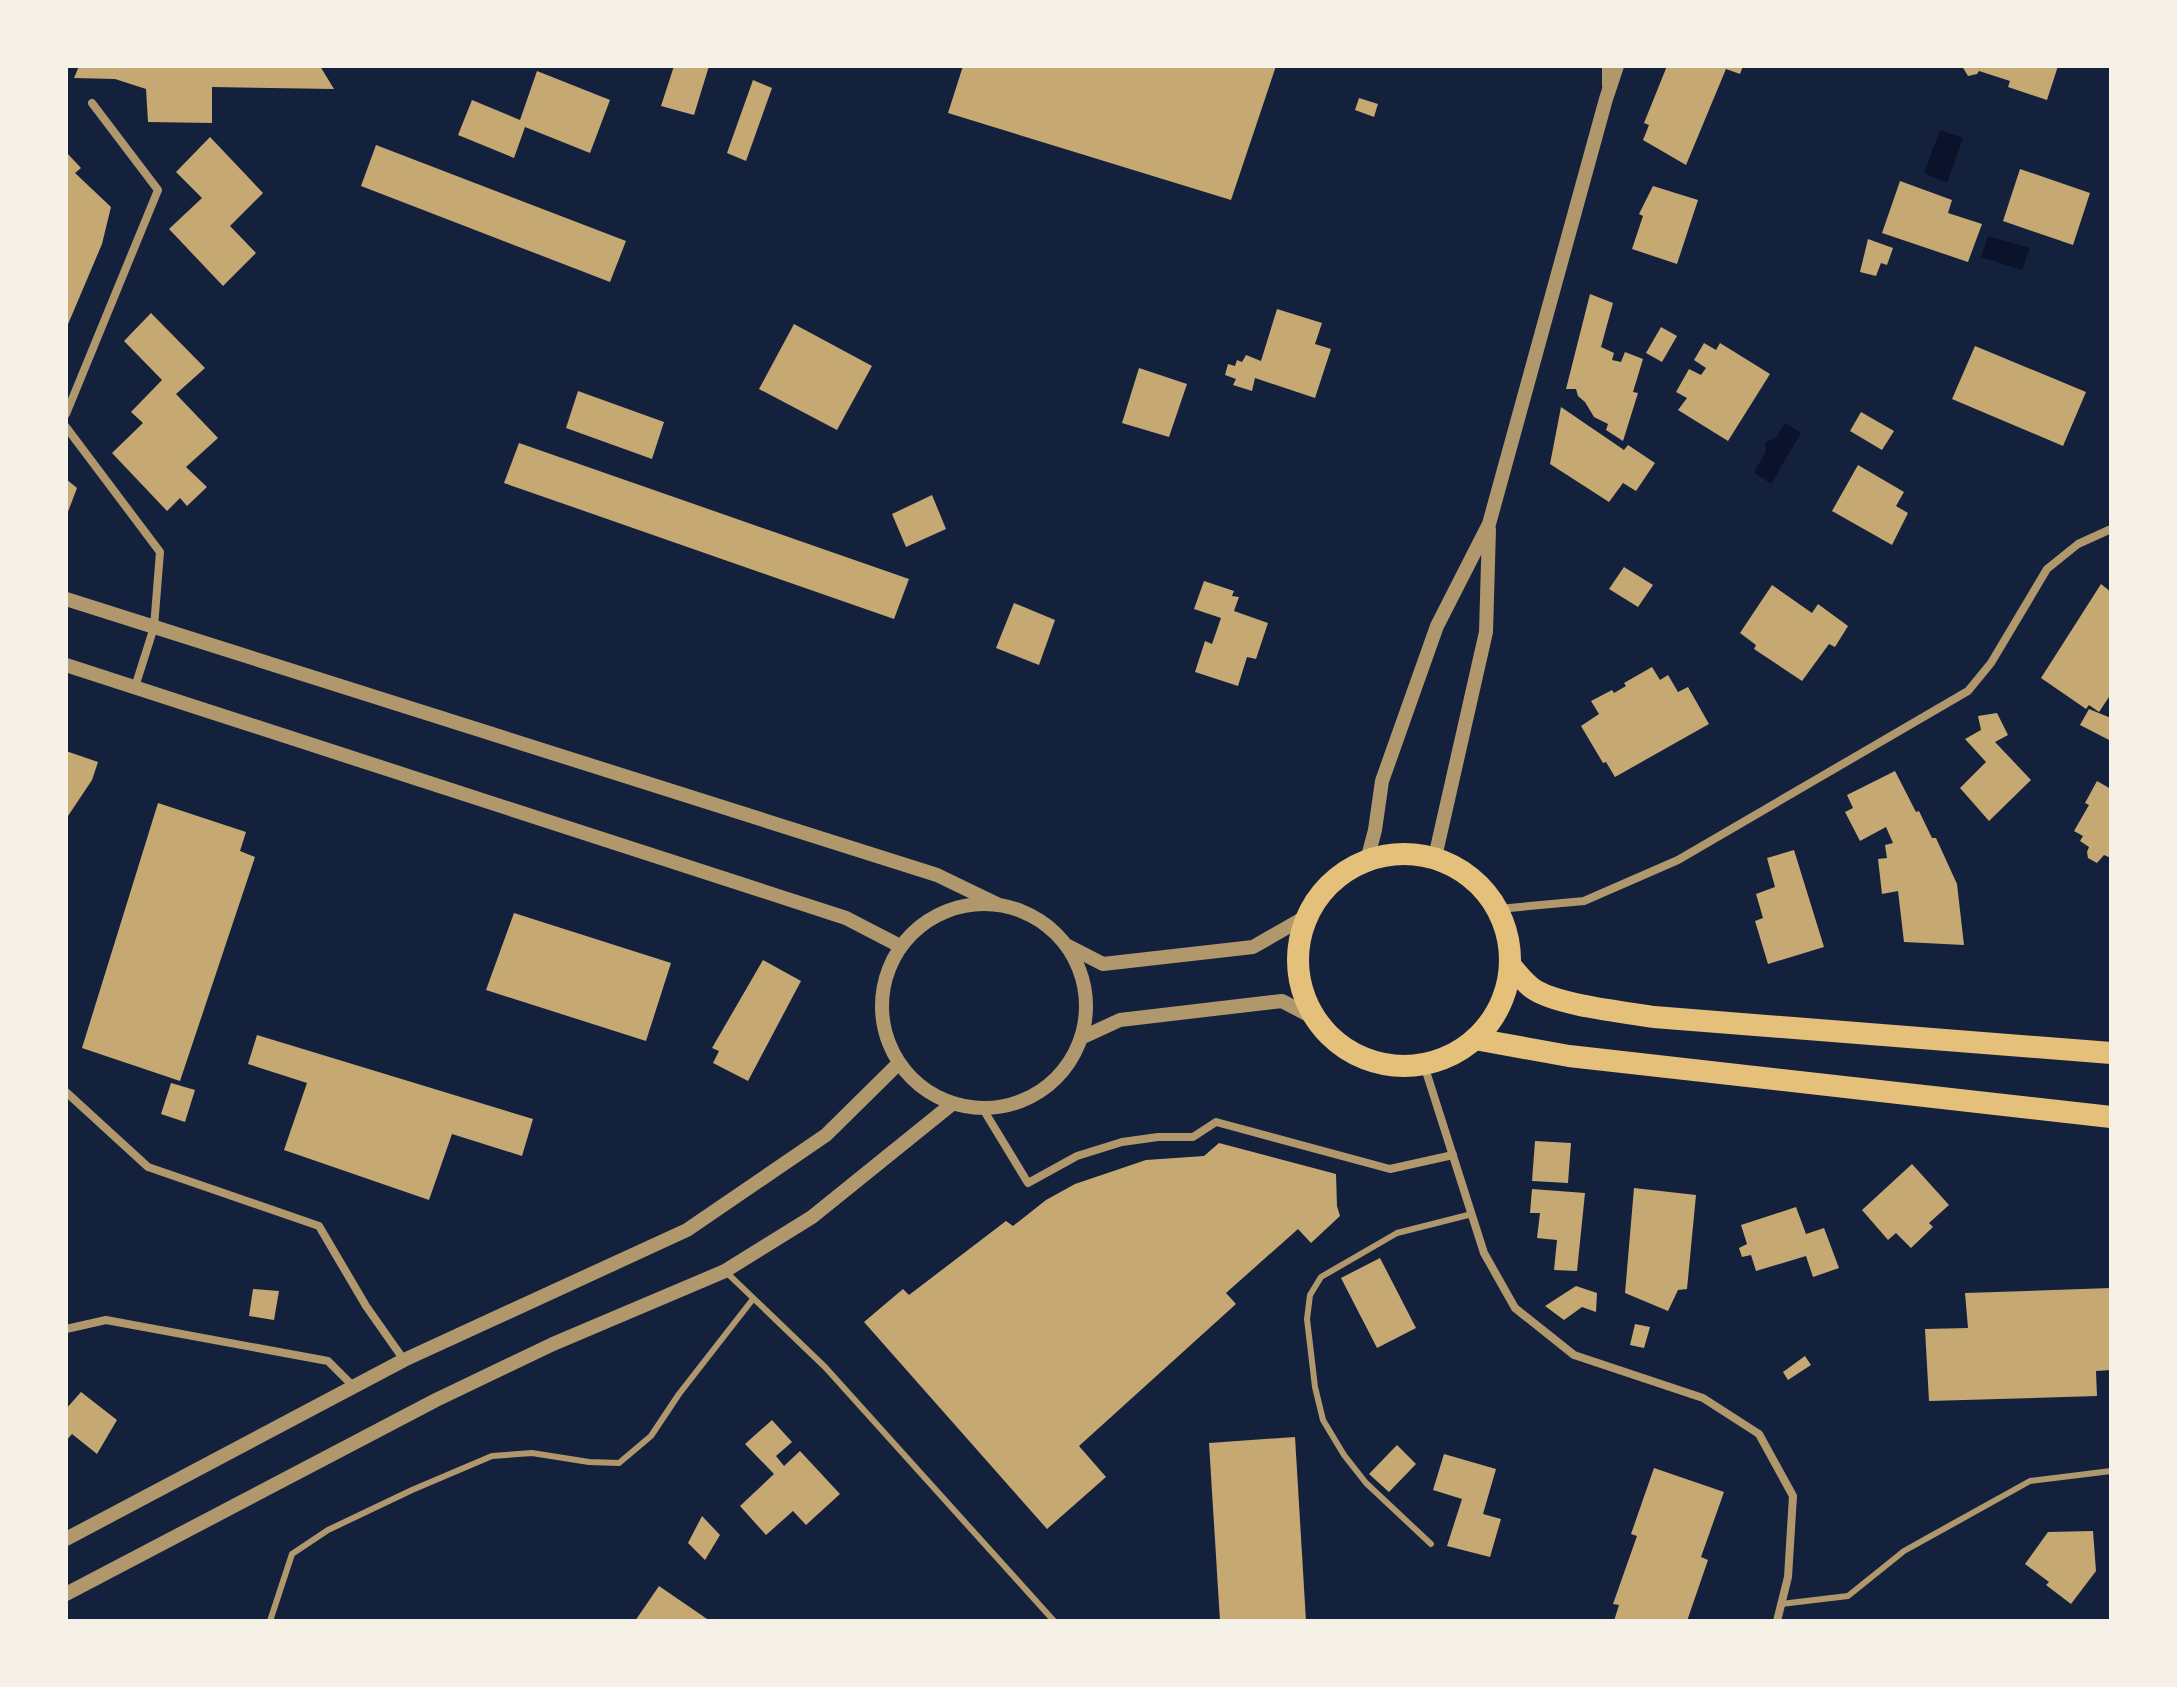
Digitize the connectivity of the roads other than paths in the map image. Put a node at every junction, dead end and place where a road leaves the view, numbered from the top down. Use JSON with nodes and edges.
{"nodes":[{"id":1,"x":1606,"y":66,"type":"edge"},
{"id":2,"x":1617,"y":66,"type":"edge"},
{"id":3,"x":1606,"y":99,"type":"junction"},
{"id":4,"x":92,"y":103,"type":"dead end"},
{"id":5,"x":66,"y":414,"type":"edge"},
{"id":6,"x":66,"y":427,"type":"edge"},
{"id":7,"x":1489,"y":524,"type":"junction"},
{"id":8,"x":2111,"y":529,"type":"edge"},
{"id":9,"x":66,"y":599,"type":"edge"},
{"id":10,"x":154,"y":627,"type":"junction"},
{"id":11,"x":66,"y":665,"type":"edge"},
{"id":12,"x":135,"y":687,"type":"junction"},
{"id":13,"x":1435,"y":857,"type":"junction"},
{"id":14,"x":1367,"y":860,"type":"junction"},
{"id":15,"x":997,"y":904,"type":"junction"},
{"id":16,"x":1498,"y":909,"type":"junction"},
{"id":17,"x":1307,"y":916,"type":"junction"},
{"id":18,"x":900,"y":946,"type":"junction"},
{"id":19,"x":1068,"y":946,"type":"junction"},
{"id":20,"x":1510,"y":965,"type":"junction"},
{"id":21,"x":1314,"y":1018,"type":"junction"},
{"id":22,"x":1081,"y":1038,"type":"junction"},
{"id":23,"x":1475,"y":1039,"type":"junction"},
{"id":24,"x":2111,"y":1053,"type":"edge"},
{"id":25,"x":898,"y":1064,"type":"junction"},
{"id":26,"x":1424,"y":1065,"type":"junction"},
{"id":27,"x":66,"y":1092,"type":"edge"},
{"id":28,"x":952,"y":1104,"type":"junction"},
{"id":29,"x":983,"y":1109,"type":"junction"},
{"id":30,"x":2111,"y":1117,"type":"edge"},
{"id":31,"x":1453,"y":1155,"type":"junction"},
{"id":32,"x":1472,"y":1214,"type":"junction"},
{"id":33,"x":725,"y":1271,"type":"junction"},
{"id":34,"x":753,"y":1299,"type":"junction"},
{"id":35,"x":66,"y":1329,"type":"edge"},
{"id":36,"x":404,"y":1360,"type":"junction"},
{"id":37,"x":354,"y":1387,"type":"junction"},
{"id":38,"x":2111,"y":1471,"type":"edge"},
{"id":39,"x":66,"y":1539,"type":"edge"},
{"id":40,"x":1431,"y":1544,"type":"dead end"},
{"id":41,"x":66,"y":1594,"type":"edge"},
{"id":42,"x":1781,"y":1604,"type":"junction"},
{"id":43,"x":270,"y":1621,"type":"edge"},
{"id":44,"x":1054,"y":1621,"type":"edge"},
{"id":45,"x":1777,"y":1621,"type":"edge"}],
"edges":[{"from":1,"to":3,"type":"street"},
{"from":2,"to":3,"type":"street"},
{"from":3,"to":7,"type":"street"},
{"from":4,"to":5,"type":"street"},
{"from":6,"to":10,"type":"street"},
{"from":7,"to":13,"type":"street"},
{"from":7,"to":14,"type":"street"},
{"from":8,"to":16,"type":"street"},
{"from":9,"to":10,"type":"street"},
{"from":10,"to":12,"type":"street"},
{"from":10,"to":15,"type":"street"},
{"from":11,"to":12,"type":"street"},
{"from":12,"to":18,"type":"street"},
{"from":13,"to":14,"type":"highway"},
{"from":13,"to":16,"type":"highway"},
{"from":14,"to":17,"type":"highway"},
{"from":15,"to":18,"type":"street"},
{"from":15,"to":19,"type":"street"},
{"from":16,"to":20,"type":"highway"},
{"from":17,"to":19,"type":"street"},
{"from":17,"to":21,"type":"highway"},
{"from":18,"to":25,"type":"street"},
{"from":19,"to":22,"type":"street"},
{"from":20,"to":23,"type":"highway"},
{"from":20,"to":24,"type":"highway"},
{"from":21,"to":22,"type":"street"},
{"from":21,"to":26,"type":"highway"},
{"from":22,"to":29,"type":"street"},
{"from":23,"to":26,"type":"highway"},
{"from":23,"to":30,"type":"highway"},
{"from":25,"to":28,"type":"street"},
{"from":25,"to":36,"type":"street"},
{"from":26,"to":31,"type":"street"},
{"from":27,"to":36,"type":"street"},
{"from":28,"to":29,"type":"street"},
{"from":28,"to":33,"type":"street"},
{"from":29,"to":31,"type":"street"},
{"from":31,"to":32,"type":"street"},
{"from":32,"to":40,"type":"lane"},
{"from":32,"to":42,"type":"street"},
{"from":33,"to":34,"type":"lane"},
{"from":33,"to":41,"type":"street"},
{"from":34,"to":43,"type":"lane"},
{"from":34,"to":44,"type":"lane"},
{"from":35,"to":37,"type":"street"},
{"from":36,"to":37,"type":"street"},
{"from":37,"to":39,"type":"street"},
{"from":38,"to":42,"type":"lane"},
{"from":42,"to":45,"type":"street"}]}
